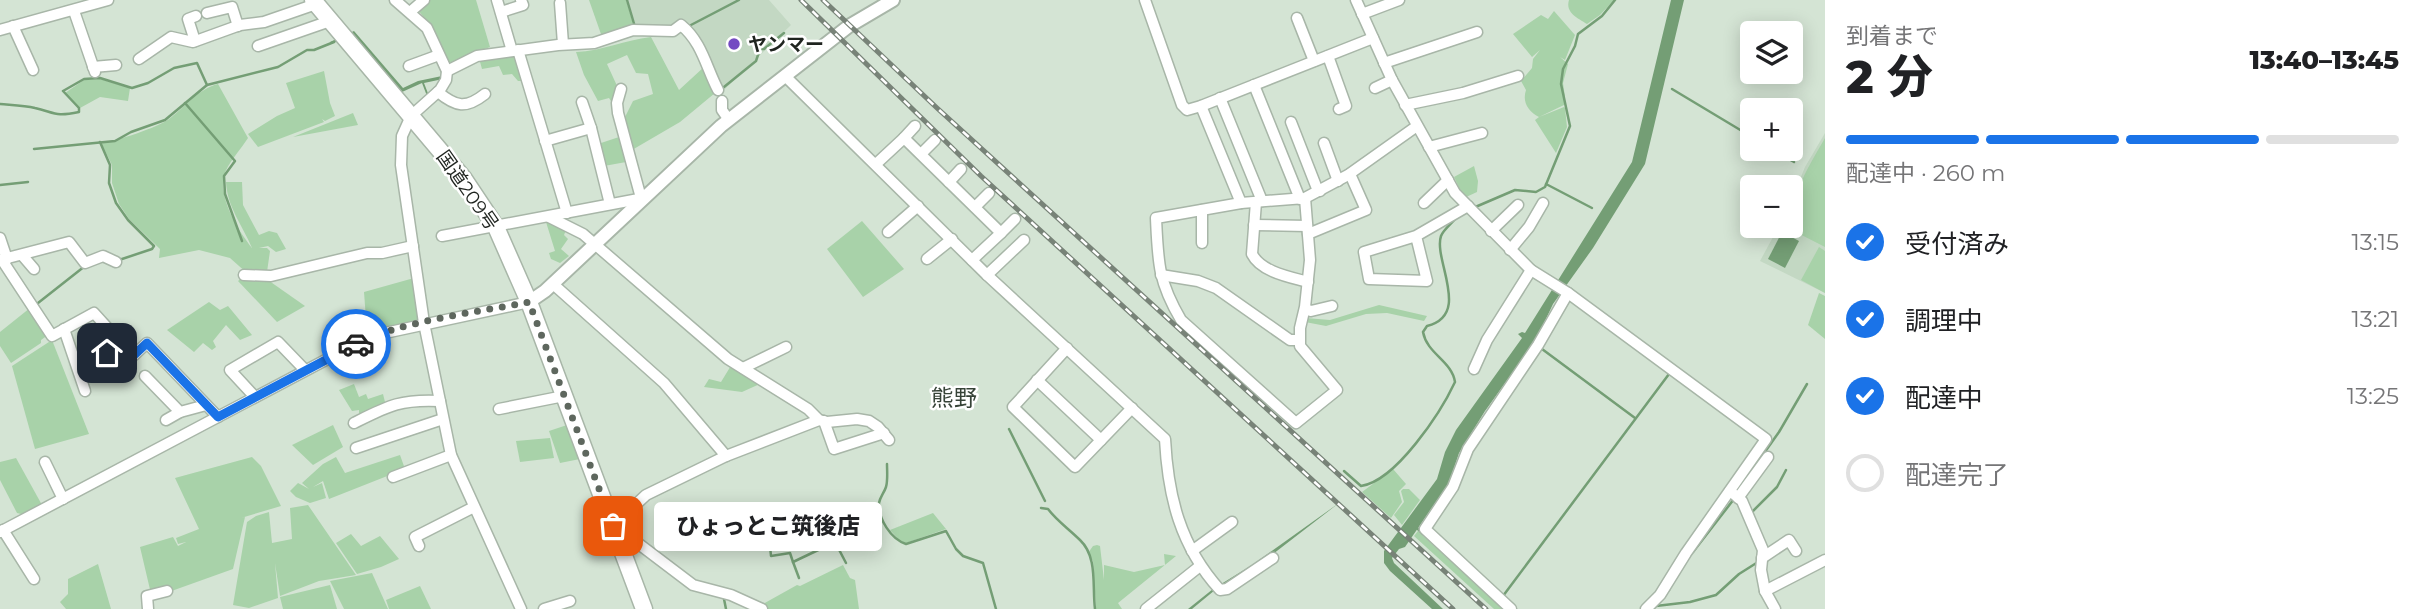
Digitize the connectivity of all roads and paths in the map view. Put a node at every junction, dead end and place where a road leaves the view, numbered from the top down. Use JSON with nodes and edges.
{"nodes":[{"id":1,"x":108,"y":0,"type":"edge"},
{"id":2,"x":395,"y":0,"type":"edge"},
{"id":3,"x":424,"y":0,"type":"edge"},
{"id":4,"x":497,"y":0,"type":"edge"},
{"id":5,"x":521,"y":0,"type":"edge"},
{"id":6,"x":1145,"y":0,"type":"edge"},
{"id":7,"x":1356,"y":0,"type":"edge"},
{"id":8,"x":1399,"y":0,"type":"edge"},
{"id":9,"x":890,"y":1,"type":"edge"},
{"id":10,"x":97,"y":2,"type":"edge"},
{"id":11,"x":314,"y":2,"type":"edge"},
{"id":12,"x":560,"y":3,"type":"dead end"},
{"id":13,"x":74,"y":10,"type":"junction"},
{"id":14,"x":411,"y":12,"type":"junction"},
{"id":15,"x":500,"y":12,"type":"junction"},
{"id":16,"x":207,"y":13,"type":"dead end"},
{"id":17,"x":1362,"y":14,"type":"junction"},
{"id":18,"x":195,"y":16,"type":"dead end"},
{"id":19,"x":1297,"y":18,"type":"dead end"},
{"id":20,"x":330,"y":21,"type":"junction"},
{"id":21,"x":13,"y":26,"type":"junction"},
{"id":22,"x":238,"y":26,"type":"junction"},
{"id":23,"x":0,"y":30,"type":"edge"},
{"id":24,"x":1477,"y":32,"type":"dead end"},
{"id":25,"x":1373,"y":38,"type":"junction"},
{"id":26,"x":195,"y":41,"type":"junction"},
{"id":27,"x":563,"y":44,"type":"junction"},
{"id":28,"x":258,"y":46,"type":"dead end"},
{"id":29,"x":515,"y":51,"type":"junction"},
{"id":30,"x":439,"y":55,"type":"junction"},
{"id":31,"x":1328,"y":56,"type":"junction"},
{"id":32,"x":139,"y":59,"type":"dead end"},
{"id":33,"x":1314,"y":61,"type":"junction"},
{"id":34,"x":1384,"y":63,"type":"junction"},
{"id":35,"x":116,"y":65,"type":"dead end"},
{"id":36,"x":409,"y":66,"type":"dead end"},
{"id":37,"x":33,"y":70,"type":"dead end"},
{"id":38,"x":447,"y":72,"type":"junction"},
{"id":39,"x":785,"y":76,"type":"junction"},
{"id":40,"x":1518,"y":76,"type":"dead end"},
{"id":41,"x":1392,"y":80,"type":"junction"},
{"id":42,"x":1255,"y":85,"type":"junction"},
{"id":43,"x":1375,"y":88,"type":"dead end"},
{"id":44,"x":621,"y":89,"type":"dead end"},
{"id":45,"x":438,"y":92,"type":"junction"},
{"id":46,"x":485,"y":94,"type":"dead end"},
{"id":47,"x":1220,"y":98,"type":"junction"},
{"id":48,"x":582,"y":102,"type":"dead end"},
{"id":49,"x":1405,"y":105,"type":"junction"},
{"id":50,"x":1201,"y":106,"type":"junction"},
{"id":51,"x":1339,"y":109,"type":"dead end"},
{"id":52,"x":411,"y":116,"type":"junction"},
{"id":53,"x":729,"y":120,"type":"junction"},
{"id":54,"x":1291,"y":122,"type":"dead end"},
{"id":55,"x":915,"y":126,"type":"dead end"},
{"id":56,"x":1417,"y":126,"type":"junction"},
{"id":57,"x":591,"y":128,"type":"junction"},
{"id":58,"x":1482,"y":133,"type":"dead end"},
{"id":59,"x":904,"y":138,"type":"junction"},
{"id":60,"x":935,"y":140,"type":"dead end"},
{"id":61,"x":545,"y":141,"type":"junction"},
{"id":62,"x":1324,"y":143,"type":"dead end"},
{"id":63,"x":1429,"y":147,"type":"junction"},
{"id":64,"x":922,"y":154,"type":"junction"},
{"id":65,"x":876,"y":164,"type":"junction"},
{"id":66,"x":961,"y":169,"type":"dead end"},
{"id":67,"x":1350,"y":174,"type":"junction"},
{"id":68,"x":1448,"y":180,"type":"junction"},
{"id":69,"x":1338,"y":181,"type":"junction"},
{"id":70,"x":949,"y":182,"type":"junction"},
{"id":71,"x":1320,"y":191,"type":"junction"},
{"id":72,"x":989,"y":193,"type":"dead end"},
{"id":73,"x":643,"y":198,"type":"junction"},
{"id":74,"x":1303,"y":198,"type":"junction"},
{"id":75,"x":1259,"y":202,"type":"junction"},
{"id":76,"x":1241,"y":203,"type":"junction"},
{"id":77,"x":1424,"y":203,"type":"dead end"},
{"id":78,"x":1543,"y":203,"type":"dead end"},
{"id":79,"x":610,"y":204,"type":"junction"},
{"id":80,"x":1468,"y":205,"type":"junction"},
{"id":81,"x":1518,"y":205,"type":"dead end"},
{"id":82,"x":918,"y":206,"type":"junction"},
{"id":83,"x":975,"y":207,"type":"junction"},
{"id":84,"x":1202,"y":210,"type":"junction"},
{"id":85,"x":567,"y":213,"type":"junction"},
{"id":86,"x":549,"y":217,"type":"junction"},
{"id":87,"x":1015,"y":219,"type":"dead end"},
{"id":88,"x":1254,"y":225,"type":"junction"},
{"id":89,"x":496,"y":227,"type":"junction"},
{"id":90,"x":1308,"y":230,"type":"junction"},
{"id":91,"x":1491,"y":231,"type":"junction"},
{"id":92,"x":888,"y":232,"type":"dead end"},
{"id":93,"x":1001,"y":233,"type":"junction"},
{"id":94,"x":442,"y":236,"type":"dead end"},
{"id":95,"x":1416,"y":236,"type":"junction"},
{"id":96,"x":0,"y":238,"type":"edge"},
{"id":97,"x":952,"y":239,"type":"junction"},
{"id":98,"x":1024,"y":240,"type":"dead end"},
{"id":99,"x":1202,"y":243,"type":"dead end"},
{"id":100,"x":596,"y":244,"type":"junction"},
{"id":101,"x":413,"y":246,"type":"junction"},
{"id":102,"x":1510,"y":250,"type":"junction"},
{"id":103,"x":22,"y":255,"type":"junction"},
{"id":104,"x":3,"y":260,"type":"edge"},
{"id":105,"x":927,"y":260,"type":"dead end"},
{"id":106,"x":972,"y":260,"type":"junction"},
{"id":107,"x":116,"y":262,"type":"dead end"},
{"id":108,"x":34,"y":269,"type":"dead end"},
{"id":109,"x":1531,"y":270,"type":"junction"},
{"id":110,"x":244,"y":275,"type":"dead end"},
{"id":111,"x":987,"y":275,"type":"junction"},
{"id":112,"x":1161,"y":275,"type":"junction"},
{"id":113,"x":1308,"y":282,"type":"junction"},
{"id":114,"x":553,"y":284,"type":"junction"},
{"id":115,"x":1568,"y":293,"type":"junction"},
{"id":116,"x":529,"y":302,"type":"junction"},
{"id":117,"x":1332,"y":306,"type":"dead end"},
{"id":118,"x":1305,"y":309,"type":"junction"},
{"id":119,"x":424,"y":323,"type":"junction"},
{"id":120,"x":64,"y":330,"type":"junction"},
{"id":121,"x":1298,"y":340,"type":"junction"},
{"id":122,"x":120,"y":342,"type":"junction"},
{"id":123,"x":786,"y":347,"type":"dead end"},
{"id":124,"x":1066,"y":348,"type":"junction"},
{"id":125,"x":107,"y":353,"type":"dead end"},
{"id":126,"x":743,"y":368,"type":"junction"},
{"id":127,"x":1474,"y":369,"type":"dead end"},
{"id":128,"x":305,"y":370,"type":"junction"},
{"id":129,"x":145,"y":376,"type":"dead end"},
{"id":130,"x":1037,"y":380,"type":"junction"},
{"id":131,"x":85,"y":391,"type":"dead end"},
{"id":132,"x":564,"y":396,"type":"junction"},
{"id":133,"x":255,"y":397,"type":"junction"},
{"id":134,"x":440,"y":401,"type":"junction"},
{"id":135,"x":206,"y":405,"type":"junction"},
{"id":136,"x":1132,"y":408,"type":"junction"},
{"id":137,"x":499,"y":409,"type":"dead end"},
{"id":138,"x":180,"y":412,"type":"junction"},
{"id":139,"x":218,"y":417,"type":"junction"},
{"id":140,"x":166,"y":419,"type":"dead end"},
{"id":141,"x":443,"y":419,"type":"junction"},
{"id":142,"x":821,"y":420,"type":"junction"},
{"id":143,"x":354,"y":424,"type":"dead end"},
{"id":144,"x":1101,"y":440,"type":"junction"},
{"id":145,"x":356,"y":448,"type":"dead end"},
{"id":146,"x":451,"y":455,"type":"junction"},
{"id":147,"x":726,"y":456,"type":"junction"},
{"id":148,"x":1768,"y":457,"type":"dead end"},
{"id":149,"x":45,"y":462,"type":"dead end"},
{"id":150,"x":393,"y":477,"type":"dead end"},
{"id":151,"x":1734,"y":494,"type":"junction"},
{"id":152,"x":63,"y":499,"type":"junction"},
{"id":153,"x":474,"y":507,"type":"junction"},
{"id":154,"x":1232,"y":522,"type":"dead end"},
{"id":155,"x":613,"y":526,"type":"junction"},
{"id":156,"x":2,"y":531,"type":"edge"},
{"id":157,"x":619,"y":542,"type":"junction"},
{"id":158,"x":419,"y":546,"type":"dead end"},
{"id":159,"x":1192,"y":551,"type":"junction"},
{"id":160,"x":1796,"y":551,"type":"dead end"},
{"id":161,"x":1273,"y":558,"type":"dead end"},
{"id":162,"x":1762,"y":558,"type":"junction"},
{"id":163,"x":1825,"y":560,"type":"edge"},
{"id":164,"x":1200,"y":566,"type":"junction"},
{"id":165,"x":34,"y":579,"type":"dead end"},
{"id":166,"x":167,"y":591,"type":"dead end"},
{"id":167,"x":1765,"y":591,"type":"junction"},
{"id":168,"x":570,"y":601,"type":"dead end"},
{"id":169,"x":148,"y":609,"type":"edge"},
{"id":170,"x":520,"y":609,"type":"edge"},
{"id":171,"x":544,"y":609,"type":"edge"},
{"id":172,"x":644,"y":609,"type":"edge"},
{"id":173,"x":762,"y":609,"type":"edge"},
{"id":174,"x":1146,"y":609,"type":"edge"},
{"id":175,"x":1511,"y":609,"type":"edge"},
{"id":176,"x":1646,"y":609,"type":"edge"},
{"id":177,"x":1775,"y":609,"type":"edge"}],
"edges":[{"from":1,"to":10,"type":"street"},
{"from":2,"to":14,"type":"street"},
{"from":3,"to":14,"type":"street"},
{"from":4,"to":15,"type":"street"},
{"from":5,"to":15,"type":"street"},
{"from":6,"to":50,"type":"street"},
{"from":7,"to":17,"type":"street"},
{"from":8,"to":17,"type":"street"},
{"from":9,"to":39,"type":"street"},
{"from":10,"to":13,"type":"street"},
{"from":11,"to":20,"type":"highway","name":"国道209号"},
{"from":11,"to":22,"type":"street"},
{"from":12,"to":27,"type":"street"},
{"from":13,"to":21,"type":"street"},
{"from":13,"to":35,"type":"street"},
{"from":14,"to":30,"type":"street"},
{"from":15,"to":29,"type":"street"},
{"from":16,"to":22,"type":"street"},
{"from":17,"to":25,"type":"street"},
{"from":18,"to":26,"type":"street"},
{"from":19,"to":33,"type":"street"},
{"from":20,"to":28,"type":"street"},
{"from":20,"to":52,"type":"highway","name":"国道209号"},
{"from":21,"to":23,"type":"street"},
{"from":21,"to":37,"type":"street"},
{"from":22,"to":26,"type":"street"},
{"from":24,"to":34,"type":"street"},
{"from":25,"to":31,"type":"street"},
{"from":25,"to":34,"type":"street"},
{"from":26,"to":32,"type":"street"},
{"from":27,"to":29,"type":"street"},
{"from":27,"to":53,"type":"street"},
{"from":29,"to":38,"type":"street"},
{"from":29,"to":61,"type":"street"},
{"from":30,"to":36,"type":"street"},
{"from":30,"to":38,"type":"street"},
{"from":31,"to":33,"type":"street"},
{"from":31,"to":51,"type":"street"},
{"from":33,"to":42,"type":"street"},
{"from":34,"to":41,"type":"street"},
{"from":38,"to":45,"type":"street"},
{"from":39,"to":53,"type":"street"},
{"from":39,"to":65,"type":"street"},
{"from":40,"to":49,"type":"street"},
{"from":41,"to":43,"type":"street"},
{"from":41,"to":49,"type":"street"},
{"from":42,"to":47,"type":"street"},
{"from":42,"to":74,"type":"street"},
{"from":44,"to":73,"type":"street"},
{"from":45,"to":46,"type":"street"},
{"from":45,"to":52,"type":"street"},
{"from":47,"to":50,"type":"street"},
{"from":47,"to":75,"type":"street"},
{"from":48,"to":57,"type":"street"},
{"from":49,"to":56,"type":"street"},
{"from":50,"to":76,"type":"street"},
{"from":52,"to":89,"type":"highway","name":"国道209号"},
{"from":52,"to":101,"type":"street"},
{"from":53,"to":73,"type":"street"},
{"from":54,"to":71,"type":"street"},
{"from":55,"to":59,"type":"street"},
{"from":56,"to":63,"type":"street"},
{"from":56,"to":67,"type":"street"},
{"from":57,"to":61,"type":"street"},
{"from":57,"to":79,"type":"street"},
{"from":58,"to":63,"type":"street"},
{"from":59,"to":64,"type":"street"},
{"from":59,"to":65,"type":"street"},
{"from":60,"to":64,"type":"street"},
{"from":61,"to":85,"type":"street"},
{"from":62,"to":69,"type":"street"},
{"from":63,"to":68,"type":"street"},
{"from":64,"to":70,"type":"street"},
{"from":65,"to":82,"type":"street"},
{"from":66,"to":70,"type":"street"},
{"from":67,"to":69,"type":"street"},
{"from":67,"to":90,"type":"street"},
{"from":68,"to":77,"type":"street"},
{"from":68,"to":80,"type":"street"},
{"from":69,"to":71,"type":"street"},
{"from":70,"to":83,"type":"street"},
{"from":71,"to":74,"type":"street"},
{"from":72,"to":83,"type":"street"},
{"from":73,"to":79,"type":"street"},
{"from":73,"to":100,"type":"street"},
{"from":74,"to":75,"type":"street"},
{"from":74,"to":90,"type":"street"},
{"from":75,"to":76,"type":"street"},
{"from":75,"to":88,"type":"street"},
{"from":76,"to":84,"type":"street"},
{"from":78,"to":102,"type":"street"},
{"from":79,"to":85,"type":"street"},
{"from":80,"to":91,"type":"street"},
{"from":80,"to":95,"type":"street"},
{"from":81,"to":91,"type":"street"},
{"from":82,"to":92,"type":"street"},
{"from":82,"to":97,"type":"street"},
{"from":83,"to":93,"type":"street"},
{"from":84,"to":99,"type":"street"},
{"from":84,"to":112,"type":"street"},
{"from":85,"to":86,"type":"street"},
{"from":86,"to":89,"type":"street"},
{"from":86,"to":100,"type":"street"},
{"from":87,"to":93,"type":"street"},
{"from":88,"to":90,"type":"street"},
{"from":88,"to":113,"type":"street"},
{"from":89,"to":94,"type":"street"},
{"from":89,"to":116,"type":"highway","name":"国道209号"},
{"from":90,"to":113,"type":"street"},
{"from":91,"to":102,"type":"street"},
{"from":93,"to":106,"type":"street"},
{"from":95,"to":95,"type":"street"},
{"from":96,"to":104,"type":"street"},
{"from":97,"to":105,"type":"street"},
{"from":97,"to":106,"type":"street"},
{"from":98,"to":111,"type":"street"},
{"from":100,"to":114,"type":"street"},
{"from":100,"to":126,"type":"street"},
{"from":101,"to":110,"type":"street"},
{"from":101,"to":119,"type":"street"},
{"from":102,"to":109,"type":"street"},
{"from":103,"to":104,"type":"street"},
{"from":103,"to":107,"type":"street"},
{"from":103,"to":108,"type":"street"},
{"from":104,"to":120,"type":"street"},
{"from":106,"to":111,"type":"street"},
{"from":109,"to":115,"type":"street"},
{"from":109,"to":127,"type":"street"},
{"from":111,"to":124,"type":"street"},
{"from":112,"to":121,"type":"street"},
{"from":112,"to":121,"type":"street"},
{"from":113,"to":118,"type":"street"},
{"from":114,"to":116,"type":"street"},
{"from":114,"to":147,"type":"street"},
{"from":115,"to":151,"type":"street"},
{"from":115,"to":175,"type":"street"},
{"from":116,"to":119,"type":"street"},
{"from":116,"to":132,"type":"highway","name":"国道209号"},
{"from":117,"to":118,"type":"street"},
{"from":118,"to":121,"type":"street"},
{"from":119,"to":128,"type":"street"},
{"from":119,"to":134,"type":"street"},
{"from":120,"to":122,"type":"street"},
{"from":120,"to":131,"type":"street"},
{"from":122,"to":125,"type":"street"},
{"from":122,"to":135,"type":"street"},
{"from":123,"to":126,"type":"street"},
{"from":124,"to":130,"type":"street"},
{"from":124,"to":136,"type":"street"},
{"from":126,"to":142,"type":"street"},
{"from":128,"to":133,"type":"street"},
{"from":128,"to":133,"type":"street"},
{"from":129,"to":138,"type":"street"},
{"from":130,"to":144,"type":"street"},
{"from":130,"to":144,"type":"street"},
{"from":132,"to":137,"type":"street"},
{"from":132,"to":155,"type":"highway","name":"国道209号"},
{"from":133,"to":139,"type":"street"},
{"from":134,"to":141,"type":"street"},
{"from":134,"to":143,"type":"street"},
{"from":135,"to":138,"type":"street"},
{"from":135,"to":139,"type":"street"},
{"from":136,"to":144,"type":"street"},
{"from":136,"to":159,"type":"street"},
{"from":138,"to":140,"type":"street"},
{"from":139,"to":152,"type":"street"},
{"from":141,"to":145,"type":"street"},
{"from":141,"to":146,"type":"street"},
{"from":142,"to":142,"type":"street"},
{"from":142,"to":147,"type":"street"},
{"from":146,"to":150,"type":"street"},
{"from":146,"to":153,"type":"street"},
{"from":147,"to":155,"type":"street"},
{"from":148,"to":151,"type":"street"},
{"from":149,"to":152,"type":"street"},
{"from":151,"to":162,"type":"street"},
{"from":151,"to":176,"type":"street"},
{"from":152,"to":156,"type":"street"},
{"from":153,"to":158,"type":"street"},
{"from":153,"to":170,"type":"street"},
{"from":154,"to":159,"type":"street"},
{"from":155,"to":157,"type":"highway","name":"国道209号"},
{"from":156,"to":165,"type":"street"},
{"from":157,"to":172,"type":"highway","name":"国道209号"},
{"from":157,"to":173,"type":"street"},
{"from":159,"to":164,"type":"street"},
{"from":160,"to":162,"type":"street"},
{"from":161,"to":164,"type":"street"},
{"from":162,"to":167,"type":"street"},
{"from":163,"to":167,"type":"street"},
{"from":164,"to":174,"type":"street"},
{"from":166,"to":169,"type":"street"},
{"from":167,"to":177,"type":"street"},
{"from":168,"to":171,"type":"street"}]}
